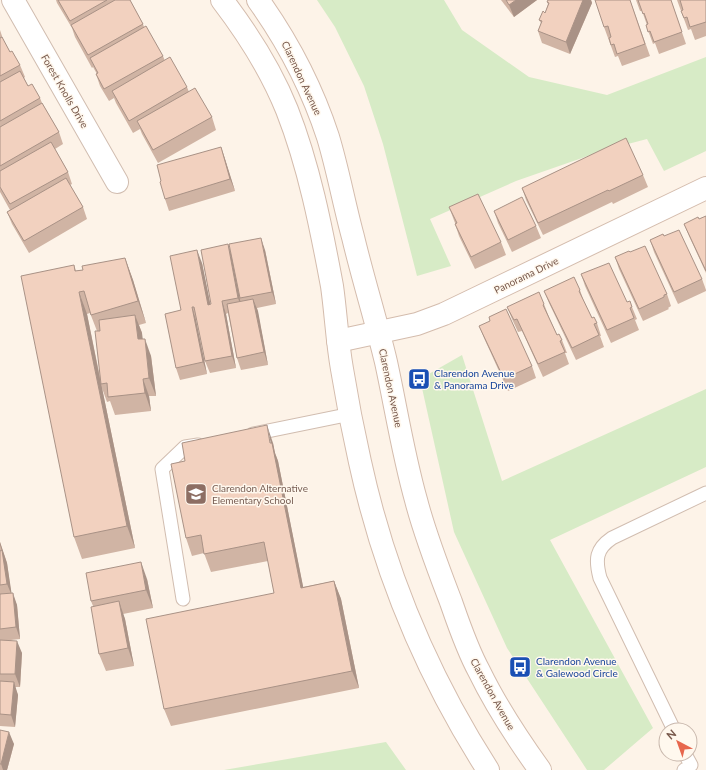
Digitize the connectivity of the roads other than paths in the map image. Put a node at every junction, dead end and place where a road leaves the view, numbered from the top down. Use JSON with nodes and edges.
{"nodes":[{"id":1,"x":13,"y":0,"type":"edge"},
{"id":2,"x":222,"y":0,"type":"edge"},
{"id":3,"x":258,"y":0,"type":"edge"},
{"id":4,"x":117,"y":182,"type":"dead end"},
{"id":5,"x":706,"y":188,"type":"edge"},
{"id":6,"x":379,"y":333,"type":"junction"},
{"id":7,"x":338,"y":342,"type":"junction"},
{"id":8,"x":351,"y":414,"type":"junction"},
{"id":9,"x":240,"y":436,"type":"edge"},
{"id":10,"x":208,"y":443,"type":"edge"},
{"id":11,"x":706,"y":493,"type":"edge"},
{"id":12,"x":183,"y":599,"type":"dead end"},
{"id":13,"x":670,"y":722,"type":"edge"},
{"id":14,"x":488,"y":770,"type":"edge"},
{"id":15,"x":540,"y":770,"type":"edge"}],
"edges":[{"from":1,"to":4,"type":"main road","name":"Forest Knolls Drive"},
{"from":2,"to":7,"type":"main road"},
{"from":3,"to":6,"type":"main road","name":"Clarendon Avenue"},
{"from":5,"to":6,"type":"main road","name":"Panorama Drive"},
{"from":6,"to":7,"type":"main road","name":"Panorama Drive"},
{"from":6,"to":15,"type":"main road","name":"Clarendon Avenue"},
{"from":7,"to":8,"type":"main road"},
{"from":8,"to":9,"type":"lane"},
{"from":8,"to":14,"type":"main road"},
{"from":10,"to":12,"type":"lane"},
{"from":11,"to":13,"type":"lane"}]}
